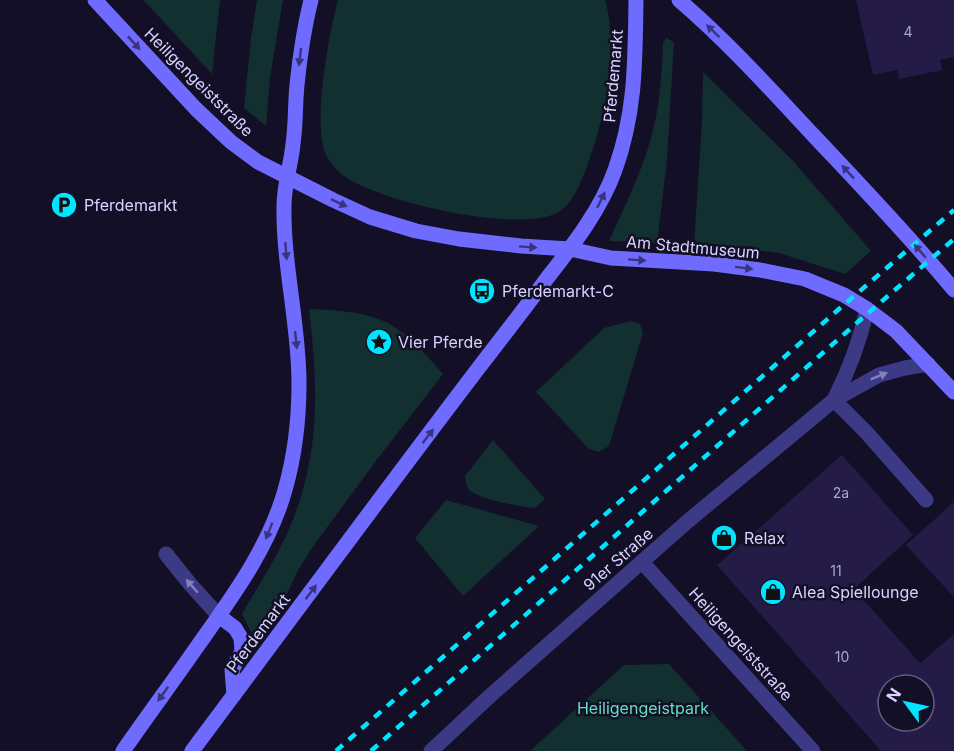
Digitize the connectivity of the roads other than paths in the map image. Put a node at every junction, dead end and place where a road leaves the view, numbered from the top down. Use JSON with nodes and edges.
{"nodes":[{"id":1,"x":95,"y":0,"type":"edge"},
{"id":2,"x":311,"y":0,"type":"edge"},
{"id":3,"x":636,"y":0,"type":"edge"},
{"id":4,"x":679,"y":0,"type":"edge"},
{"id":5,"x":287,"y":177,"type":"junction"},
{"id":6,"x":570,"y":249,"type":"junction"},
{"id":7,"x":954,"y":290,"type":"edge"},
{"id":8,"x":867,"y":309,"type":"junction"},
{"id":9,"x":928,"y":364,"type":"junction"},
{"id":10,"x":954,"y":392,"type":"edge"},
{"id":11,"x":834,"y":400,"type":"junction"},
{"id":12,"x":926,"y":500,"type":"dead end"},
{"id":13,"x":166,"y":554,"type":"dead end"},
{"id":14,"x":642,"y":562,"type":"junction"},
{"id":15,"x":219,"y":616,"type":"junction"},
{"id":16,"x":234,"y":695,"type":"junction"},
{"id":17,"x":123,"y":751,"type":"edge"},
{"id":18,"x":192,"y":751,"type":"edge"},
{"id":19,"x":430,"y":751,"type":"edge"},
{"id":20,"x":813,"y":751,"type":"edge"}],
"edges":[{"from":1,"to":5,"type":"street","name":"Heiligengeiststraße","one_way":true},
{"from":2,"to":5,"type":"street","one_way":true},
{"from":6,"to":3,"type":"street","name":"Pferdemarkt","one_way":true},
{"from":7,"to":4,"type":"street","one_way":true},
{"from":5,"to":6,"type":"street","one_way":true},
{"from":5,"to":15,"type":"street","one_way":true},
{"from":6,"to":8,"type":"street","name":"Am Stadtmuseum","one_way":true},
{"from":16,"to":6,"type":"street","name":"Pferdemarkt","one_way":true},
{"from":8,"to":9,"type":"street","name":"Am Stadtmuseum"},
{"from":8,"to":11,"type":"street","name":"91er Straße"},
{"from":9,"to":10,"type":"street","name":"Am Stadtmuseum"},
{"from":11,"to":9,"type":"street","name":"91er Straße","one_way":true},
{"from":11,"to":12,"type":"street"},
{"from":11,"to":14,"type":"street","name":"91er Straße"},
{"from":15,"to":13,"type":"street","one_way":true},
{"from":14,"to":19,"type":"street","name":"91er Straße"},
{"from":14,"to":20,"type":"street","name":"Heiligengeiststraße"},
{"from":15,"to":16,"type":"street"},
{"from":15,"to":17,"type":"street","one_way":true},
{"from":16,"to":18,"type":"street","name":"Pferdemarkt"}]}
